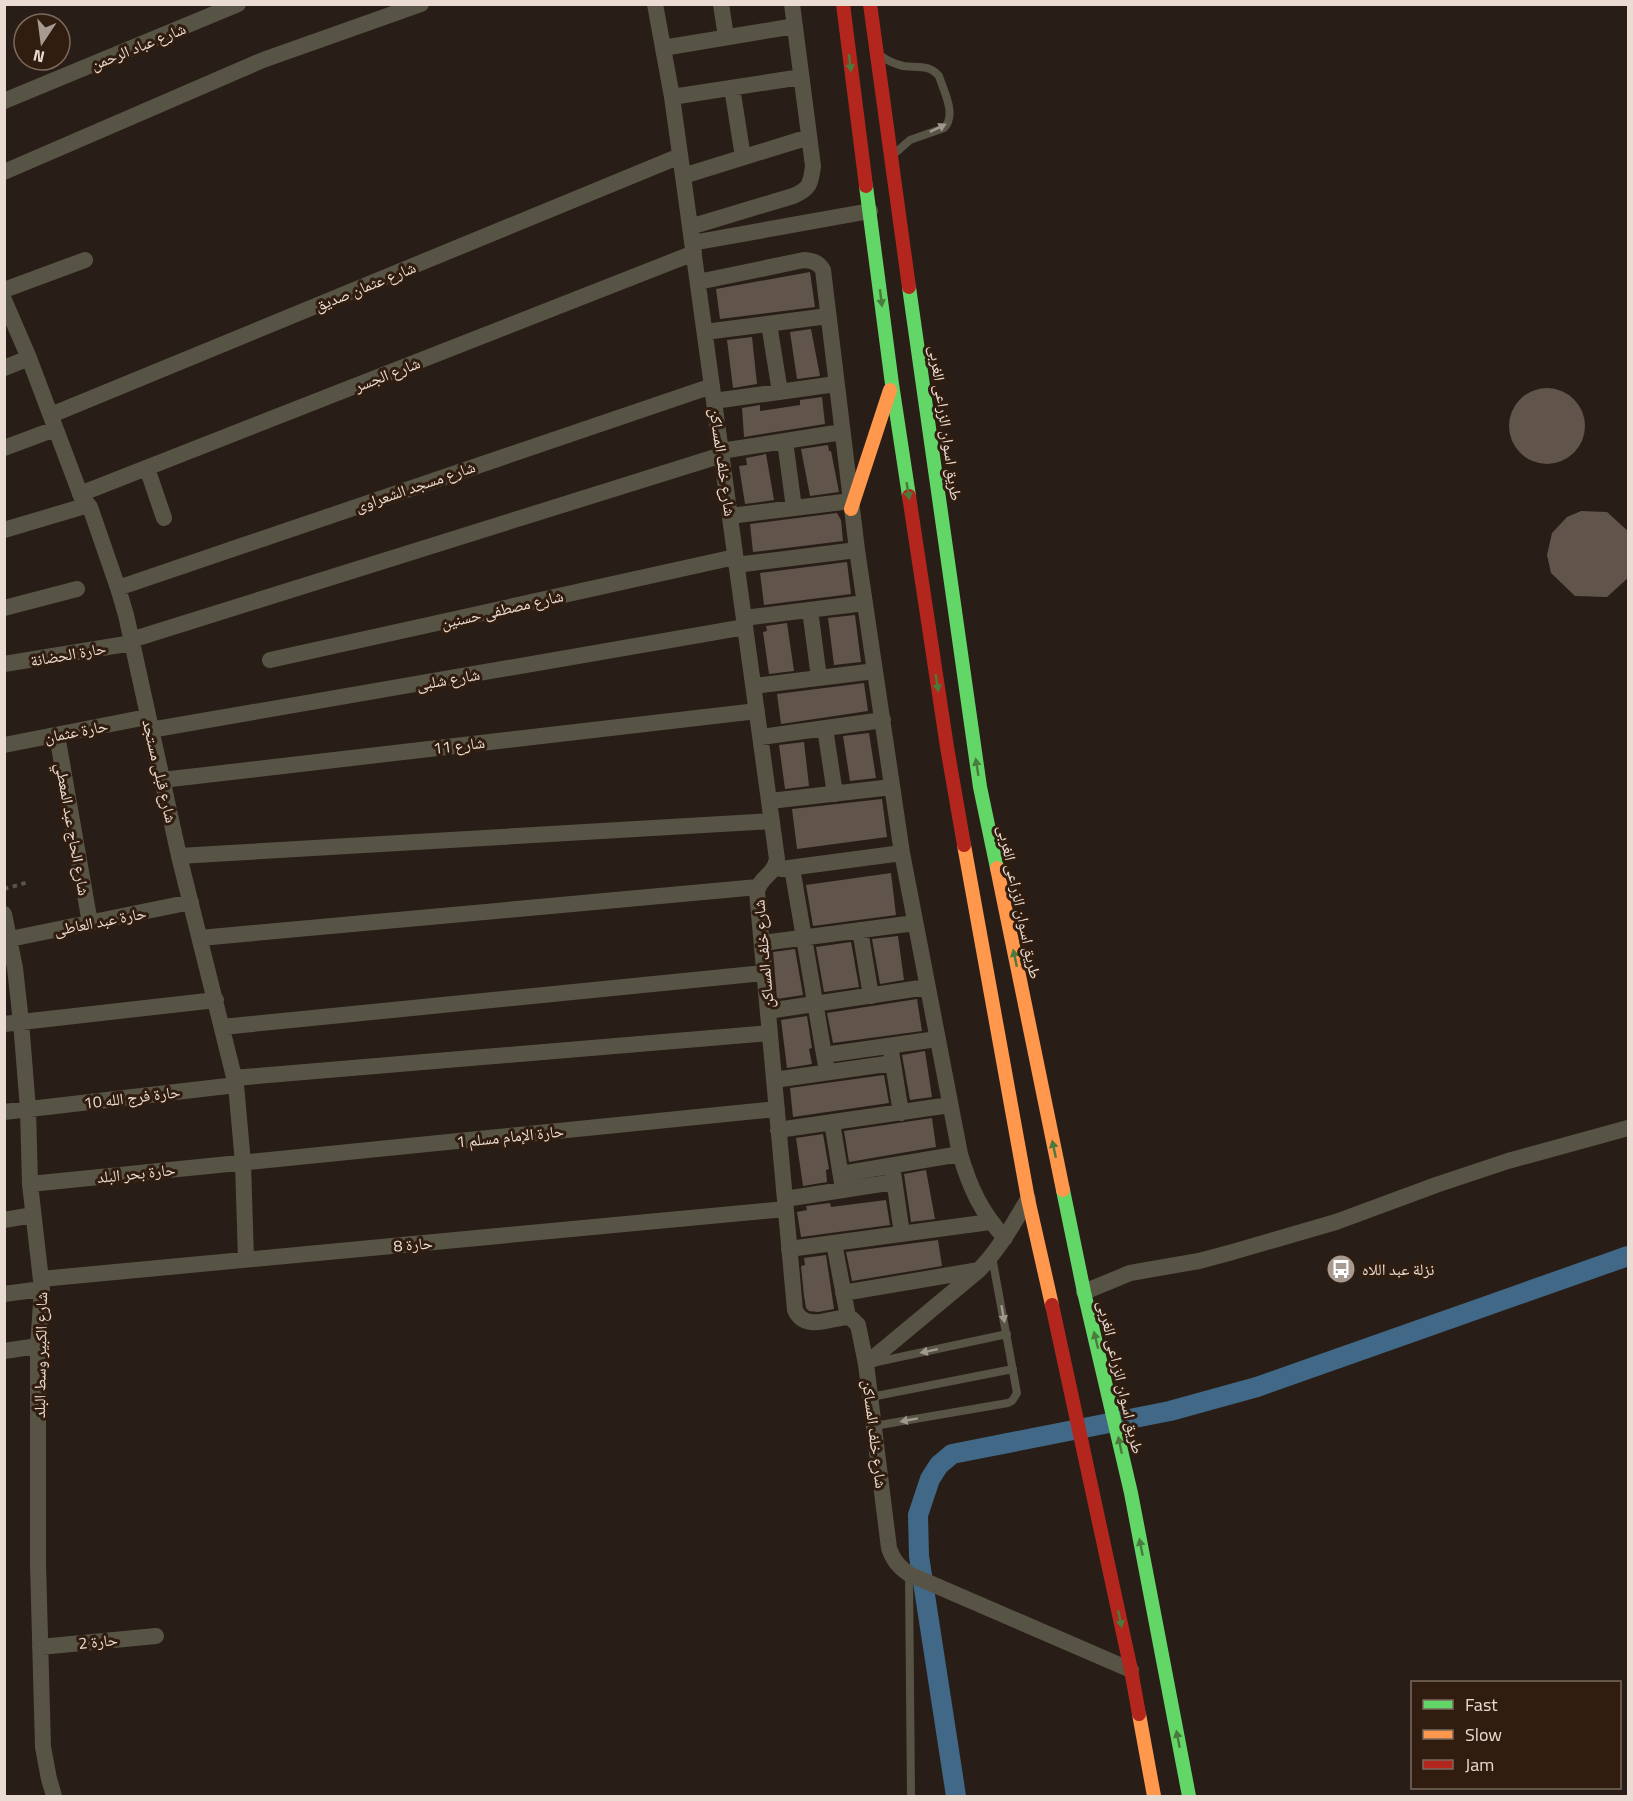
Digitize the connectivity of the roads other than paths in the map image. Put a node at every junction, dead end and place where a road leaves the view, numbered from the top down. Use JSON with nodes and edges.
{"nodes":[{"id":1,"x":238,"y":4,"type":"edge"},
{"id":2,"x":421,"y":4,"type":"edge"},
{"id":3,"x":655,"y":4,"type":"edge"},
{"id":4,"x":721,"y":4,"type":"edge"},
{"id":5,"x":792,"y":4,"type":"edge"},
{"id":6,"x":843,"y":4,"type":"edge"},
{"id":7,"x":870,"y":4,"type":"edge"},
{"id":8,"x":795,"y":26,"type":"junction"},
{"id":9,"x":726,"y":38,"type":"junction"},
{"id":10,"x":663,"y":48,"type":"junction"},
{"id":11,"x":876,"y":52,"type":"junction"},
{"id":12,"x":801,"y":77,"type":"junction"},
{"id":13,"x":732,"y":88,"type":"junction"},
{"id":14,"x":672,"y":97,"type":"junction"},
{"id":15,"x":4,"y":101,"type":"edge"},
{"id":16,"x":809,"y":137,"type":"junction"},
{"id":17,"x":680,"y":156,"type":"junction"},
{"id":18,"x":743,"y":157,"type":"junction"},
{"id":19,"x":890,"y":159,"type":"junction"},
{"id":20,"x":4,"y":172,"type":"edge"},
{"id":21,"x":683,"y":176,"type":"junction"},
{"id":22,"x":870,"y":211,"type":"junction"},
{"id":23,"x":692,"y":241,"type":"junction"},
{"id":24,"x":85,"y":261,"type":"dead end"},
{"id":25,"x":893,"y":271,"type":"junction"},
{"id":26,"x":698,"y":282,"type":"junction"},
{"id":27,"x":4,"y":290,"type":"edge"},
{"id":28,"x":4,"y":300,"type":"edge"},
{"id":29,"x":828,"y":316,"type":"junction"},
{"id":30,"x":769,"y":324,"type":"junction"},
{"id":31,"x":705,"y":332,"type":"junction"},
{"id":32,"x":29,"y":358,"type":"junction"},
{"id":33,"x":4,"y":368,"type":"edge"},
{"id":34,"x":836,"y":384,"type":"junction"},
{"id":35,"x":892,"y":384,"type":"junction"},
{"id":36,"x":780,"y":392,"type":"junction"},
{"id":37,"x":713,"y":393,"type":"junction"},
{"id":38,"x":53,"y":422,"type":"junction"},
{"id":39,"x":842,"y":432,"type":"junction"},
{"id":40,"x":785,"y":441,"type":"junction"},
{"id":41,"x":4,"y":448,"type":"edge"},
{"id":42,"x":721,"y":453,"type":"junction"},
{"id":43,"x":147,"y":468,"type":"junction"},
{"id":44,"x":84,"y":499,"type":"junction"},
{"id":45,"x":851,"y":505,"type":"junction"},
{"id":46,"x":794,"y":508,"type":"junction"},
{"id":47,"x":730,"y":516,"type":"junction"},
{"id":48,"x":164,"y":518,"type":"dead end"},
{"id":49,"x":4,"y":530,"type":"edge"},
{"id":50,"x":857,"y":550,"type":"junction"},
{"id":51,"x":736,"y":561,"type":"junction"},
{"id":52,"x":118,"y":588,"type":"junction"},
{"id":53,"x":77,"y":589,"type":"dead end"},
{"id":54,"x":865,"y":603,"type":"junction"},
{"id":55,"x":4,"y":608,"type":"edge"},
{"id":56,"x":810,"y":610,"type":"junction"},
{"id":57,"x":745,"y":622,"type":"junction"},
{"id":58,"x":131,"y":641,"type":"junction"},
{"id":59,"x":270,"y":660,"type":"dead end"},
{"id":60,"x":4,"y":664,"type":"edge"},
{"id":61,"x":875,"y":671,"type":"junction"},
{"id":62,"x":819,"y":678,"type":"junction"},
{"id":63,"x":754,"y":686,"type":"junction"},
{"id":64,"x":757,"y":711,"type":"junction"},
{"id":65,"x":883,"y":720,"type":"junction"},
{"id":66,"x":149,"y":724,"type":"junction"},
{"id":67,"x":825,"y":728,"type":"junction"},
{"id":68,"x":57,"y":735,"type":"junction"},
{"id":69,"x":761,"y":737,"type":"junction"},
{"id":70,"x":4,"y":745,"type":"edge"},
{"id":71,"x":162,"y":780,"type":"junction"},
{"id":72,"x":892,"y":787,"type":"junction"},
{"id":73,"x":835,"y":794,"type":"junction"},
{"id":74,"x":770,"y":801,"type":"junction"},
{"id":75,"x":772,"y":821,"type":"junction"},
{"id":76,"x":902,"y":853,"type":"junction"},
{"id":77,"x":179,"y":856,"type":"junction"},
{"id":78,"x":792,"y":868,"type":"junction"},
{"id":79,"x":773,"y":870,"type":"junction"},
{"id":80,"x":758,"y":887,"type":"junction"},
{"id":81,"x":191,"y":902,"type":"junction"},
{"id":82,"x":4,"y":914,"type":"edge"},
{"id":83,"x":90,"y":923,"type":"junction"},
{"id":84,"x":915,"y":923,"type":"junction"},
{"id":85,"x":860,"y":930,"type":"junction"},
{"id":86,"x":804,"y":937,"type":"junction"},
{"id":87,"x":8,"y":938,"type":"edge"},
{"id":88,"x":200,"y":938,"type":"junction"},
{"id":89,"x":762,"y":943,"type":"junction"},
{"id":90,"x":764,"y":973,"type":"junction"},
{"id":91,"x":927,"y":987,"type":"junction"},
{"id":92,"x":871,"y":996,"type":"junction"},
{"id":93,"x":216,"y":1000,"type":"junction"},
{"id":94,"x":816,"y":1004,"type":"junction"},
{"id":95,"x":768,"y":1011,"type":"junction"},
{"id":96,"x":21,"y":1022,"type":"junction"},
{"id":97,"x":4,"y":1024,"type":"edge"},
{"id":98,"x":222,"y":1027,"type":"junction"},
{"id":99,"x":770,"y":1034,"type":"junction"},
{"id":100,"x":937,"y":1039,"type":"junction"},
{"id":101,"x":891,"y":1054,"type":"junction"},
{"id":102,"x":824,"y":1055,"type":"junction"},
{"id":103,"x":827,"y":1072,"type":"junction"},
{"id":104,"x":774,"y":1080,"type":"junction"},
{"id":105,"x":235,"y":1081,"type":"junction"},
{"id":106,"x":950,"y":1105,"type":"junction"},
{"id":107,"x":28,"y":1109,"type":"junction"},
{"id":108,"x":777,"y":1109,"type":"junction"},
{"id":109,"x":4,"y":1112,"type":"edge"},
{"id":110,"x":901,"y":1113,"type":"junction"},
{"id":111,"x":832,"y":1122,"type":"junction"},
{"id":112,"x":1629,"y":1128,"type":"edge"},
{"id":113,"x":778,"y":1130,"type":"junction"},
{"id":114,"x":960,"y":1154,"type":"junction"},
{"id":115,"x":243,"y":1163,"type":"junction"},
{"id":116,"x":893,"y":1174,"type":"junction"},
{"id":117,"x":842,"y":1182,"type":"junction"},
{"id":118,"x":30,"y":1184,"type":"junction"},
{"id":119,"x":1028,"y":1200,"type":"junction"},
{"id":120,"x":785,"y":1204,"type":"junction"},
{"id":121,"x":33,"y":1215,"type":"junction"},
{"id":122,"x":4,"y":1220,"type":"edge"},
{"id":123,"x":990,"y":1222,"type":"junction"},
{"id":124,"x":902,"y":1234,"type":"junction"},
{"id":125,"x":1005,"y":1238,"type":"junction"},
{"id":126,"x":834,"y":1243,"type":"junction"},
{"id":127,"x":789,"y":1249,"type":"junction"},
{"id":128,"x":992,"y":1256,"type":"junction"},
{"id":129,"x":246,"y":1259,"type":"junction"},
{"id":130,"x":979,"y":1270,"type":"junction"},
{"id":131,"x":42,"y":1284,"type":"junction"},
{"id":132,"x":1084,"y":1292,"type":"junction"},
{"id":133,"x":843,"y":1293,"type":"junction"},
{"id":134,"x":4,"y":1294,"type":"edge"},
{"id":135,"x":848,"y":1317,"type":"junction"},
{"id":136,"x":1006,"y":1334,"type":"junction"},
{"id":137,"x":38,"y":1346,"type":"junction"},
{"id":138,"x":4,"y":1351,"type":"edge"},
{"id":139,"x":866,"y":1364,"type":"junction"},
{"id":140,"x":1013,"y":1369,"type":"junction"},
{"id":141,"x":871,"y":1397,"type":"junction"},
{"id":142,"x":874,"y":1426,"type":"junction"},
{"id":143,"x":913,"y":1575,"type":"junction"},
{"id":144,"x":156,"y":1636,"type":"dead end"},
{"id":145,"x":40,"y":1647,"type":"junction"},
{"id":146,"x":1131,"y":1671,"type":"junction"},
{"id":147,"x":54,"y":1797,"type":"edge"},
{"id":148,"x":910,"y":1797,"type":"edge"},
{"id":149,"x":1154,"y":1797,"type":"edge"},
{"id":150,"x":1189,"y":1797,"type":"edge"}],
"edges":[{"from":1,"to":15,"type":"street","name":"شارع عباد الرحمن"},
{"from":2,"to":20,"type":"street"},
{"from":3,"to":10,"type":"street","name":"شارع خلف المساكن"},
{"from":4,"to":9,"type":"street"},
{"from":5,"to":8,"type":"street"},
{"from":6,"to":22,"type":"main road","name":"طريق اسوان الزراعى الغربى","one_way":true},
{"from":7,"to":11,"type":"main road","name":"طريق اسوان الزراعى الغربى"},
{"from":8,"to":9,"type":"street"},
{"from":8,"to":12,"type":"street"},
{"from":9,"to":10,"type":"street"},
{"from":10,"to":14,"type":"street","name":"شارع خلف المساكن"},
{"from":11,"to":19,"type":"main road","name":"طريق اسوان الزراعى الغربى"},
{"from":19,"to":11,"type":"lane","one_way":true},
{"from":12,"to":13,"type":"street"},
{"from":12,"to":16,"type":"street"},
{"from":13,"to":14,"type":"street"},
{"from":13,"to":18,"type":"street"},
{"from":14,"to":17,"type":"street","name":"شارع خلف المساكن"},
{"from":16,"to":18,"type":"street"},
{"from":16,"to":23,"type":"street"},
{"from":17,"to":21,"type":"street","name":"شارع خلف المساكن"},
{"from":17,"to":38,"type":"street","name":"شارع عثمان صديق"},
{"from":18,"to":21,"type":"street"},
{"from":19,"to":25,"type":"main road","name":"طريق اسوان الزراعى الغربى"},
{"from":21,"to":23,"type":"street","name":"شارع خلف المساكن"},
{"from":22,"to":23,"type":"street"},
{"from":22,"to":25,"type":"main road","name":"طريق اسوان الزراعى الغربى"},
{"from":23,"to":26,"type":"street","name":"شارع خلف المساكن"},
{"from":23,"to":43,"type":"street","name":"شارع الجسر"},
{"from":24,"to":27,"type":"street"},
{"from":25,"to":35,"type":"main road","name":"طريق اسوان الزراعى الغربى","one_way":true},
{"from":132,"to":25,"type":"main road","name":"طريق اسوان الزراعى الغربى","one_way":true},
{"from":26,"to":29,"type":"street"},
{"from":26,"to":31,"type":"street","name":"شارع خلف المساكن"},
{"from":28,"to":32,"type":"street","name":"شارع قبلى مستجد"},
{"from":29,"to":30,"type":"street"},
{"from":29,"to":34,"type":"street"},
{"from":30,"to":31,"type":"street"},
{"from":30,"to":36,"type":"street"},
{"from":31,"to":37,"type":"street","name":"شارع خلف المساكن"},
{"from":32,"to":33,"type":"street"},
{"from":32,"to":38,"type":"street","name":"شارع قبلى مستجد"},
{"from":34,"to":36,"type":"street","name":"شارع مسجد الشعراوى"},
{"from":34,"to":39,"type":"street"},
{"from":35,"to":45,"type":"main road"},
{"from":35,"to":119,"type":"main road","name":"طريق اسوان الزراعى الغربى","one_way":true},
{"from":36,"to":37,"type":"street","name":"شارع مسجد الشعراوى"},
{"from":37,"to":42,"type":"street","name":"شارع خلف المساكن"},
{"from":37,"to":52,"type":"street","name":"شارع مسجد الشعراوى"},
{"from":38,"to":41,"type":"street","name":"شارع عثمان صديق"},
{"from":38,"to":44,"type":"street","name":"شارع قبلى مستجد"},
{"from":39,"to":40,"type":"street","name":"حارة الحضانة"},
{"from":39,"to":45,"type":"street"},
{"from":40,"to":42,"type":"street","name":"حارة الحضانة"},
{"from":40,"to":46,"type":"street"},
{"from":42,"to":47,"type":"street","name":"شارع خلف المساكن"},
{"from":42,"to":58,"type":"street","name":"حارة الحضانة"},
{"from":43,"to":44,"type":"street","name":"شارع الجسر"},
{"from":43,"to":48,"type":"street"},
{"from":44,"to":49,"type":"street","name":"شارع الجسر"},
{"from":44,"to":52,"type":"street","name":"شارع قبلى مستجد"},
{"from":45,"to":46,"type":"street"},
{"from":45,"to":50,"type":"street"},
{"from":46,"to":47,"type":"street"},
{"from":47,"to":51,"type":"street","name":"شارع خلف المساكن"},
{"from":50,"to":51,"type":"street","name":"شارع مصطفى حسنين"},
{"from":50,"to":54,"type":"street"},
{"from":51,"to":57,"type":"street","name":"شارع خلف المساكن"},
{"from":51,"to":59,"type":"street","name":"شارع مصطفى حسنين"},
{"from":52,"to":58,"type":"street","name":"شارع قبلى مستجد"},
{"from":53,"to":55,"type":"street"},
{"from":54,"to":56,"type":"street","name":"شارع شلبى"},
{"from":54,"to":61,"type":"street"},
{"from":56,"to":57,"type":"street","name":"شارع شلبى"},
{"from":56,"to":62,"type":"street"},
{"from":57,"to":63,"type":"street","name":"شارع خلف المساكن"},
{"from":57,"to":66,"type":"street","name":"شارع شلبى"},
{"from":58,"to":60,"type":"street","name":"حارة الحضانة"},
{"from":58,"to":66,"type":"street","name":"شارع قبلى مستجد"},
{"from":61,"to":62,"type":"street"},
{"from":61,"to":65,"type":"street"},
{"from":62,"to":63,"type":"street"},
{"from":63,"to":64,"type":"street","name":"شارع خلف المساكن"},
{"from":64,"to":69,"type":"street","name":"شارع خلف المساكن"},
{"from":64,"to":71,"type":"street","name":"شارع 11"},
{"from":65,"to":67,"type":"street"},
{"from":65,"to":72,"type":"street"},
{"from":66,"to":68,"type":"street","name":"حارة عثمان"},
{"from":66,"to":71,"type":"street","name":"شارع قبلى مستجد"},
{"from":67,"to":69,"type":"street"},
{"from":67,"to":73,"type":"street"},
{"from":68,"to":70,"type":"street","name":"حارة عثمان"},
{"from":68,"to":83,"type":"street","name":"شارع الحاج عبد المعطي"},
{"from":69,"to":74,"type":"street","name":"شارع خلف المساكن"},
{"from":71,"to":77,"type":"street","name":"شارع قبلى مستجد"},
{"from":72,"to":73,"type":"street"},
{"from":72,"to":76,"type":"street"},
{"from":73,"to":74,"type":"street"},
{"from":74,"to":75,"type":"street","name":"شارع خلف المساكن"},
{"from":75,"to":77,"type":"street"},
{"from":75,"to":79,"type":"street","name":"شارع خلف المساكن"},
{"from":76,"to":78,"type":"street"},
{"from":76,"to":84,"type":"street"},
{"from":77,"to":81,"type":"street","name":"شارع قبلى مستجد"},
{"from":78,"to":79,"type":"street"},
{"from":78,"to":86,"type":"street"},
{"from":79,"to":80,"type":"street","name":"شارع خلف المساكن"},
{"from":80,"to":88,"type":"street"},
{"from":80,"to":89,"type":"street","name":"شارع خلف المساكن"},
{"from":81,"to":83,"type":"street","name":"حارة عبد العاطى"},
{"from":81,"to":88,"type":"street","name":"شارع قبلى مستجد"},
{"from":82,"to":87,"type":"street","name":"شارع الكبير وسط البلد"},
{"from":83,"to":87,"type":"street","name":"حارة عبد العاطى"},
{"from":84,"to":85,"type":"street"},
{"from":84,"to":91,"type":"street"},
{"from":85,"to":86,"type":"street"},
{"from":85,"to":92,"type":"street"},
{"from":86,"to":89,"type":"street"},
{"from":86,"to":94,"type":"street"},
{"from":87,"to":96,"type":"street","name":"شارع الكبير وسط البلد"},
{"from":88,"to":93,"type":"street","name":"شارع قبلى مستجد"},
{"from":89,"to":90,"type":"street","name":"شارع خلف المساكن"},
{"from":90,"to":95,"type":"street","name":"شارع خلف المساكن"},
{"from":90,"to":98,"type":"street"},
{"from":91,"to":92,"type":"street"},
{"from":91,"to":100,"type":"street"},
{"from":92,"to":94,"type":"street"},
{"from":93,"to":96,"type":"street"},
{"from":93,"to":98,"type":"street","name":"شارع قبلى مستجد"},
{"from":94,"to":95,"type":"street"},
{"from":94,"to":102,"type":"street"},
{"from":95,"to":99,"type":"street","name":"شارع خلف المساكن"},
{"from":96,"to":97,"type":"street"},
{"from":96,"to":107,"type":"street","name":"شارع الكبير وسط البلد"},
{"from":98,"to":105,"type":"street","name":"شارع قبلى مستجد"},
{"from":99,"to":104,"type":"street","name":"شارع خلف المساكن"},
{"from":99,"to":105,"type":"street","name":"حارة فرج الله 10"},
{"from":100,"to":101,"type":"street"},
{"from":100,"to":106,"type":"street"},
{"from":101,"to":102,"type":"street"},
{"from":101,"to":103,"type":"street"},
{"from":101,"to":110,"type":"street"},
{"from":102,"to":103,"type":"street"},
{"from":103,"to":104,"type":"street"},
{"from":104,"to":108,"type":"street","name":"شارع خلف المساكن"},
{"from":105,"to":107,"type":"street","name":"حارة فرج الله 10"},
{"from":105,"to":115,"type":"street","name":"شارع قبلى مستجد"},
{"from":106,"to":110,"type":"street"},
{"from":106,"to":114,"type":"street"},
{"from":107,"to":109,"type":"street","name":"حارة فرج الله 10"},
{"from":107,"to":118,"type":"street","name":"شارع الكبير وسط البلد"},
{"from":108,"to":113,"type":"street","name":"شارع خلف المساكن"},
{"from":108,"to":115,"type":"street","name":"حارة الإمام مسلم 1"},
{"from":110,"to":111,"type":"street"},
{"from":111,"to":113,"type":"street"},
{"from":111,"to":117,"type":"street"},
{"from":112,"to":132,"type":"street"},
{"from":113,"to":120,"type":"street","name":"شارع خلف المساكن"},
{"from":114,"to":116,"type":"street","name":"حارة 8"},
{"from":114,"to":123,"type":"street"},
{"from":115,"to":118,"type":"street","name":"حارة بحر البلد"},
{"from":115,"to":129,"type":"street","name":"شارع قبلى مستجد"},
{"from":116,"to":117,"type":"street","name":"حارة 8"},
{"from":116,"to":124,"type":"street"},
{"from":117,"to":120,"type":"street","name":"حارة 8"},
{"from":118,"to":121,"type":"street","name":"شارع الكبير وسط البلد"},
{"from":119,"to":125,"type":"street"},
{"from":119,"to":146,"type":"main road","name":"طريق اسوان الزراعى الغربى","one_way":true},
{"from":120,"to":127,"type":"street","name":"شارع خلف المساكن"},
{"from":120,"to":129,"type":"street","name":"حارة 8"},
{"from":121,"to":122,"type":"street"},
{"from":121,"to":131,"type":"street","name":"شارع الكبير وسط البلد"},
{"from":123,"to":124,"type":"street"},
{"from":123,"to":125,"type":"street"},
{"from":124,"to":126,"type":"street"},
{"from":125,"to":128,"type":"street"},
{"from":126,"to":127,"type":"street"},
{"from":126,"to":133,"type":"street"},
{"from":127,"to":135,"type":"street","name":"شارع خلف المساكن"},
{"from":128,"to":130,"type":"street"},
{"from":128,"to":136,"type":"lane","one_way":true},
{"from":129,"to":131,"type":"street","name":"حارة 8"},
{"from":130,"to":133,"type":"street"},
{"from":130,"to":139,"type":"street"},
{"from":131,"to":134,"type":"street","name":"حارة 8"},
{"from":131,"to":137,"type":"street","name":"شارع الكبير وسط البلد"},
{"from":150,"to":132,"type":"main road","name":"طريق اسوان الزراعى الغربى","one_way":true},
{"from":133,"to":135,"type":"street"},
{"from":135,"to":139,"type":"street","name":"شارع خلف المساكن"},
{"from":136,"to":139,"type":"lane","one_way":true},
{"from":136,"to":140,"type":"lane"},
{"from":137,"to":138,"type":"street"},
{"from":137,"to":145,"type":"street","name":"شارع الكبير وسط البلد"},
{"from":139,"to":141,"type":"street","name":"شارع خلف المساكن"},
{"from":140,"to":141,"type":"lane"},
{"from":140,"to":142,"type":"lane","one_way":true},
{"from":141,"to":142,"type":"street","name":"شارع خلف المساكن"},
{"from":142,"to":143,"type":"street","name":"شارع خلف المساكن"},
{"from":143,"to":146,"type":"street","name":"شارع خلف المساكن"},
{"from":143,"to":148,"type":"lane"},
{"from":144,"to":145,"type":"street","name":"حارة 2"},
{"from":145,"to":147,"type":"street","name":"شارع الكبير وسط البلد"},
{"from":146,"to":149,"type":"main road","name":"طريق اسوان الزراعى الغربى"}]}
